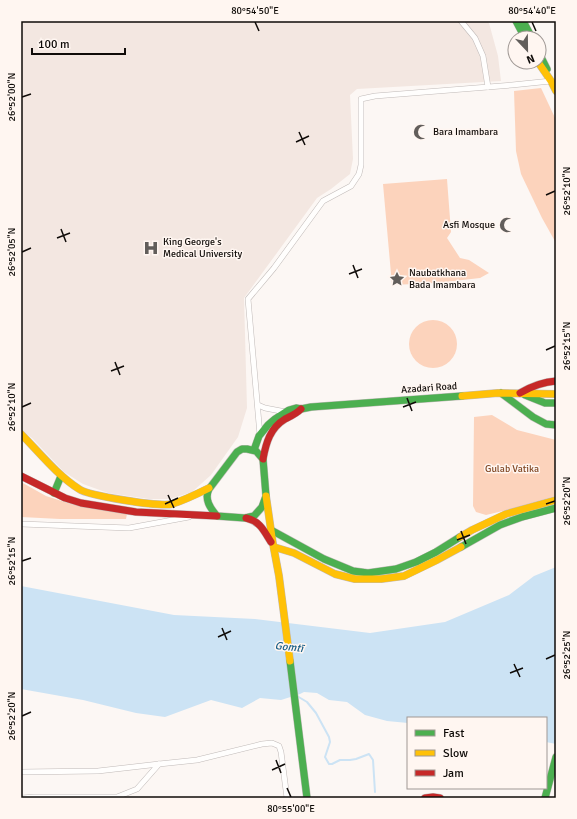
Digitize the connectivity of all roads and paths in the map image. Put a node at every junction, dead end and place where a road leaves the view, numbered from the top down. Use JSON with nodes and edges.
{"nodes":[{"id":1,"x":461,"y":21,"type":"edge"},
{"id":2,"x":516,"y":21,"type":"edge"},
{"id":3,"x":523,"y":21,"type":"edge"},
{"id":4,"x":521,"y":30,"type":"edge"},
{"id":5,"x":528,"y":30,"type":"edge"},
{"id":6,"x":546,"y":70,"type":"edge"},
{"id":7,"x":552,"y":81,"type":"junction"},
{"id":8,"x":488,"y":87,"type":"junction"},
{"id":9,"x":556,"y":91,"type":"edge"},
{"id":10,"x":556,"y":381,"type":"edge"},
{"id":11,"x":520,"y":393,"type":"junction"},
{"id":12,"x":502,"y":394,"type":"junction"},
{"id":13,"x":556,"y":394,"type":"edge"},
{"id":14,"x":556,"y":403,"type":"edge"},
{"id":15,"x":258,"y":405,"type":"junction"},
{"id":16,"x":301,"y":409,"type":"junction"},
{"id":17,"x":286,"y":412,"type":"junction"},
{"id":18,"x":556,"y":425,"type":"edge"},
{"id":19,"x":21,"y":434,"type":"edge"},
{"id":20,"x":260,"y":435,"type":"junction"},
{"id":21,"x":254,"y":450,"type":"junction"},
{"id":22,"x":263,"y":459,"type":"junction"},
{"id":23,"x":21,"y":476,"type":"edge"},
{"id":24,"x":62,"y":476,"type":"junction"},
{"id":25,"x":208,"y":488,"type":"junction"},
{"id":26,"x":54,"y":493,"type":"junction"},
{"id":27,"x":266,"y":496,"type":"junction"},
{"id":28,"x":556,"y":500,"type":"edge"},
{"id":29,"x":556,"y":508,"type":"edge"},
{"id":30,"x":198,"y":516,"type":"junction"},
{"id":31,"x":217,"y":516,"type":"junction"},
{"id":32,"x":245,"y":518,"type":"junction"},
{"id":33,"x":21,"y":524,"type":"edge"},
{"id":34,"x":271,"y":530,"type":"junction"},
{"id":35,"x":468,"y":533,"type":"junction"},
{"id":36,"x":473,"y":540,"type":"junction"},
{"id":37,"x":273,"y":545,"type":"junction"},
{"id":38,"x":556,"y":757,"type":"edge"},
{"id":39,"x":159,"y":764,"type":"junction"},
{"id":40,"x":21,"y":772,"type":"edge"},
{"id":41,"x":22,"y":798,"type":"edge"},
{"id":42,"x":287,"y":798,"type":"edge"},
{"id":43,"x":307,"y":798,"type":"edge"},
{"id":44,"x":425,"y":798,"type":"edge"},
{"id":45,"x":440,"y":798,"type":"edge"},
{"id":46,"x":545,"y":798,"type":"edge"}],
"edges":[{"from":1,"to":8,"type":"street"},
{"from":2,"to":4,"type":"main road"},
{"from":3,"to":5,"type":"main road"},
{"from":6,"to":7,"type":"main road"},
{"from":7,"to":8,"type":"street"},
{"from":7,"to":9,"type":"main road"},
{"from":8,"to":15,"type":"street"},
{"from":10,"to":11,"type":"main road","name":"Azadari Road"},
{"from":11,"to":12,"type":"main road","name":"Azadari Road"},
{"from":11,"to":13,"type":"main road"},
{"from":11,"to":14,"type":"main road"},
{"from":12,"to":16,"type":"main road","name":"Azadari Road"},
{"from":12,"to":18,"type":"main road"},
{"from":15,"to":17,"type":"street"},
{"from":15,"to":20,"type":"street"},
{"from":16,"to":17,"type":"main road","name":"Azadari Road"},
{"from":16,"to":22,"type":"main road"},
{"from":17,"to":20,"type":"main road"},
{"from":19,"to":24,"type":"main road"},
{"from":20,"to":21,"type":"main road"},
{"from":21,"to":22,"type":"main road"},
{"from":21,"to":25,"type":"main road"},
{"from":22,"to":27,"type":"main road"},
{"from":23,"to":26,"type":"main road"},
{"from":24,"to":25,"type":"main road"},
{"from":24,"to":26,"type":"main road"},
{"from":25,"to":31,"type":"main road"},
{"from":26,"to":30,"type":"main road"},
{"from":27,"to":32,"type":"main road"},
{"from":27,"to":34,"type":"main road"},
{"from":28,"to":35,"type":"main road"},
{"from":29,"to":36,"type":"main road"},
{"from":30,"to":31,"type":"main road"},
{"from":30,"to":33,"type":"street"},
{"from":31,"to":32,"type":"main road"},
{"from":32,"to":37,"type":"main road"},
{"from":34,"to":35,"type":"main road"},
{"from":34,"to":37,"type":"main road"},
{"from":35,"to":36,"type":"main road"},
{"from":36,"to":37,"type":"main road"},
{"from":37,"to":43,"type":"main road"},
{"from":38,"to":46,"type":"main road"},
{"from":39,"to":40,"type":"street"},
{"from":39,"to":41,"type":"street"},
{"from":39,"to":42,"type":"street"},
{"from":44,"to":45,"type":"main road"}]}
